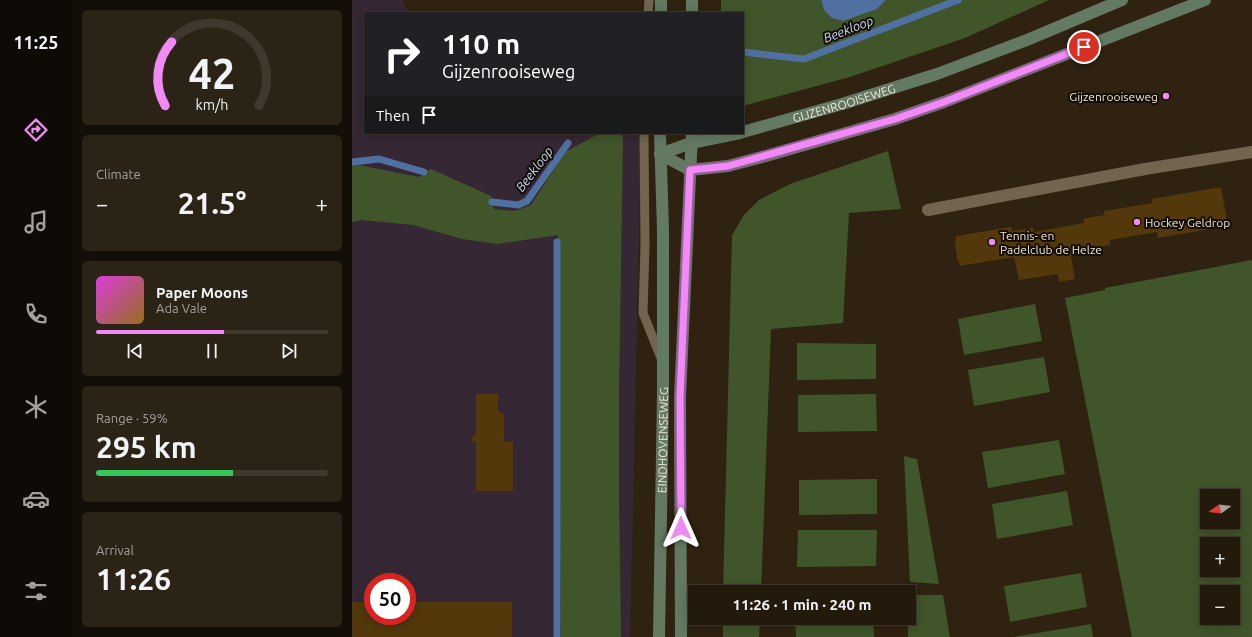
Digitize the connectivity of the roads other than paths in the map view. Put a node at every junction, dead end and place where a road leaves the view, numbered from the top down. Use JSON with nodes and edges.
{"nodes":[{"id":1,"x":650,"y":0,"type":"edge"},
{"id":2,"x":661,"y":0,"type":"edge"},
{"id":3,"x":692,"y":0,"type":"edge"},
{"id":4,"x":1122,"y":0,"type":"edge"},
{"id":5,"x":1205,"y":0,"type":"edge"},
{"id":6,"x":648,"y":12,"type":"edge"},
{"id":7,"x":661,"y":12,"type":"edge"},
{"id":8,"x":692,"y":12,"type":"edge"},
{"id":9,"x":744,"y":132,"type":"edge"},
{"id":10,"x":644,"y":134,"type":"edge"},
{"id":11,"x":660,"y":134,"type":"edge"},
{"id":12,"x":730,"y":134,"type":"edge"},
{"id":13,"x":691,"y":138,"type":"edge"},
{"id":14,"x":1252,"y":152,"type":"edge"},
{"id":15,"x":660,"y":154,"type":"junction"},
{"id":16,"x":690,"y":170,"type":"junction"},
{"id":17,"x":928,"y":210,"type":"dead end"},
{"id":18,"x":663,"y":363,"type":"junction"},
{"id":19,"x":659,"y":637,"type":"edge"},
{"id":20,"x":681,"y":637,"type":"edge"}],
"edges":[{"from":1,"to":6,"type":"lane"},
{"from":2,"to":7,"type":"main road"},
{"from":3,"to":8,"type":"main road"},
{"from":4,"to":9,"type":"main road","name":"GIJZENROOISEWEG"},
{"from":5,"to":16,"type":"main road"},
{"from":10,"to":18,"type":"lane","name":"EINDHOVENSEWEG"},
{"from":11,"to":15,"type":"main road","name":"EINDHOVENSEWEG"},
{"from":12,"to":13,"type":"main road"},
{"from":13,"to":15,"type":"main road"},
{"from":13,"to":16,"type":"main road","name":"EINDHOVENSEWEG"},
{"from":14,"to":17,"type":"street"},
{"from":15,"to":16,"type":"main road"},
{"from":15,"to":18,"type":"main road","name":"EINDHOVENSEWEG"},
{"from":16,"to":20,"type":"main road","name":"EINDHOVENSEWEG"},
{"from":18,"to":19,"type":"main road","name":"EINDHOVENSEWEG"}]}
